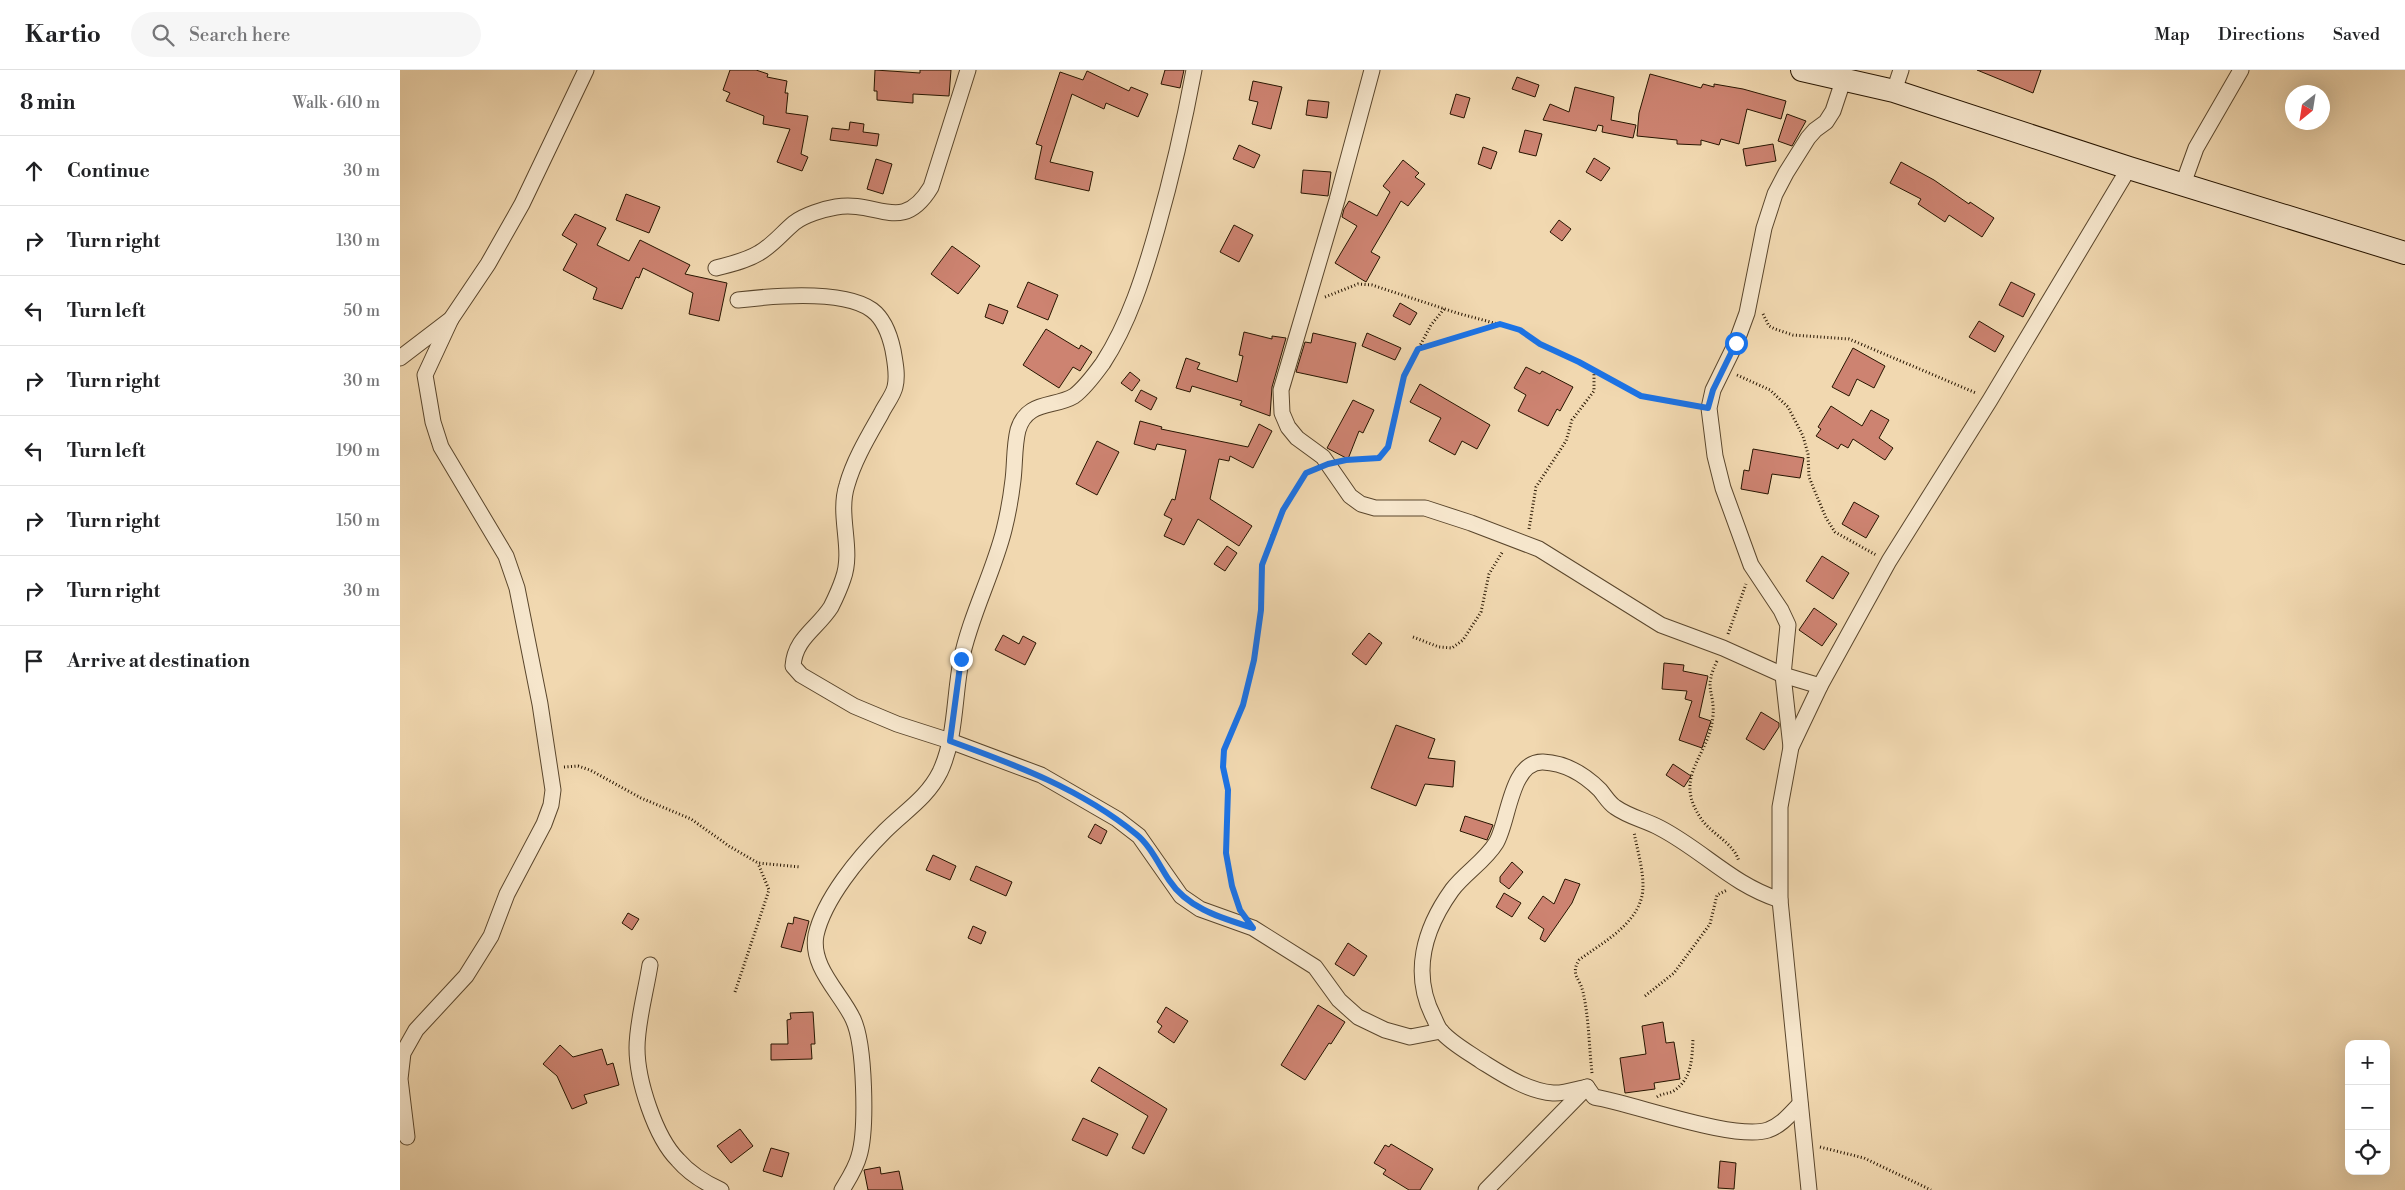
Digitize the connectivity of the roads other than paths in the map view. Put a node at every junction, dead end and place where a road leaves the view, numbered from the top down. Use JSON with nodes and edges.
{"nodes":[{"id":1,"x":586,"y":70,"type":"edge"},
{"id":2,"x":968,"y":70,"type":"edge"},
{"id":3,"x":1194,"y":70,"type":"edge"},
{"id":4,"x":1372,"y":70,"type":"edge"},
{"id":5,"x":1802,"y":70,"type":"edge"},
{"id":6,"x":1901,"y":70,"type":"edge"},
{"id":7,"x":2241,"y":70,"type":"edge"},
{"id":8,"x":1844,"y":78,"type":"junction"},
{"id":9,"x":1894,"y":91,"type":"junction"},
{"id":10,"x":2129,"y":168,"type":"junction"},
{"id":11,"x":2183,"y":184,"type":"junction"},
{"id":12,"x":2405,"y":253,"type":"edge"},
{"id":13,"x":716,"y":268,"type":"dead end"},
{"id":14,"x":738,"y":300,"type":"dead end"},
{"id":15,"x":451,"y":319,"type":"junction"},
{"id":16,"x":400,"y":358,"type":"edge"},
{"id":17,"x":1783,"y":675,"type":"junction"},
{"id":18,"x":1820,"y":686,"type":"junction"},
{"id":19,"x":950,"y":741,"type":"junction"},
{"id":20,"x":1791,"y":747,"type":"junction"},
{"id":21,"x":1780,"y":900,"type":"junction"},
{"id":22,"x":650,"y":965,"type":"dead end"},
{"id":23,"x":1441,"y":1031,"type":"junction"},
{"id":24,"x":1591,"y":1092,"type":"junction"},
{"id":25,"x":1800,"y":1104,"type":"junction"},
{"id":26,"x":407,"y":1137,"type":"dead end"},
{"id":27,"x":721,"y":1190,"type":"edge"},
{"id":28,"x":842,"y":1190,"type":"edge"},
{"id":29,"x":1486,"y":1190,"type":"edge"},
{"id":30,"x":1809,"y":1190,"type":"edge"}],
"edges":[{"from":1,"to":15,"type":"street"},
{"from":2,"to":13,"type":"street"},
{"from":3,"to":19,"type":"street"},
{"from":4,"to":17,"type":"street"},
{"from":5,"to":8,"type":"main road"},
{"from":6,"to":9,"type":"street"},
{"from":7,"to":11,"type":"street"},
{"from":8,"to":9,"type":"main road"},
{"from":8,"to":17,"type":"street"},
{"from":9,"to":10,"type":"main road"},
{"from":10,"to":11,"type":"main road"},
{"from":10,"to":18,"type":"street"},
{"from":11,"to":12,"type":"main road"},
{"from":14,"to":19,"type":"street"},
{"from":15,"to":16,"type":"street"},
{"from":15,"to":26,"type":"street"},
{"from":17,"to":18,"type":"street"},
{"from":17,"to":20,"type":"street"},
{"from":18,"to":20,"type":"street"},
{"from":19,"to":23,"type":"street"},
{"from":19,"to":28,"type":"street"},
{"from":20,"to":21,"type":"street"},
{"from":21,"to":23,"type":"street"},
{"from":21,"to":25,"type":"street"},
{"from":22,"to":27,"type":"street"},
{"from":23,"to":24,"type":"street"},
{"from":24,"to":25,"type":"street"},
{"from":24,"to":29,"type":"street"},
{"from":25,"to":30,"type":"street"}]}
